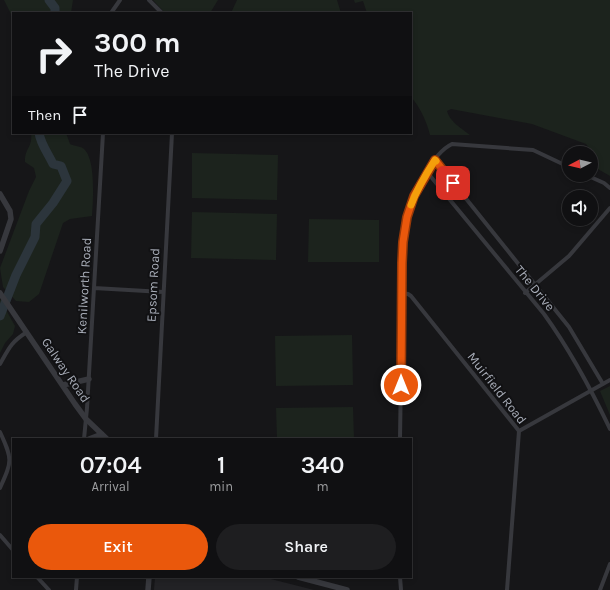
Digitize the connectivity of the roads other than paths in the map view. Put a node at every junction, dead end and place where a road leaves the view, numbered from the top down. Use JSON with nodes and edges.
{"nodes":[{"id":1,"x":120,"y":0,"type":"edge"},
{"id":2,"x":149,"y":0,"type":"edge"},
{"id":3,"x":112,"y":12,"type":"edge"},
{"id":4,"x":161,"y":12,"type":"edge"},
{"id":5,"x":103,"y":134,"type":"edge"},
{"id":6,"x":172,"y":134,"type":"edge"},
{"id":7,"x":435,"y":160,"type":"junction"},
{"id":8,"x":562,"y":164,"type":"edge"},
{"id":9,"x":427,"y":172,"type":"junction"},
{"id":10,"x":598,"y":180,"type":"edge"},
{"id":11,"x":610,"y":188,"type":"edge"},
{"id":12,"x":0,"y":194,"type":"edge"},
{"id":13,"x":610,"y":208,"type":"edge"},
{"id":14,"x":0,"y":251,"type":"edge"},
{"id":15,"x":535,"y":285,"type":"junction"},
{"id":16,"x":94,"y":288,"type":"junction"},
{"id":17,"x":163,"y":292,"type":"junction"},
{"id":18,"x":402,"y":293,"type":"junction"},
{"id":19,"x":525,"y":293,"type":"junction"},
{"id":20,"x":1,"y":294,"type":"edge"},
{"id":21,"x":27,"y":332,"type":"junction"},
{"id":22,"x":0,"y":364,"type":"edge"},
{"id":23,"x":89,"y":379,"type":"junction"},
{"id":24,"x":610,"y":380,"type":"edge"},
{"id":25,"x":603,"y":384,"type":"junction"},
{"id":26,"x":63,"y":385,"type":"junction"},
{"id":27,"x":592,"y":391,"type":"junction"},
{"id":28,"x":86,"y":419,"type":"junction"},
{"id":29,"x":610,"y":429,"type":"edge"},
{"id":30,"x":519,"y":431,"type":"junction"},
{"id":31,"x":0,"y":432,"type":"edge"},
{"id":32,"x":102,"y":434,"type":"junction"},
{"id":33,"x":84,"y":438,"type":"edge"},
{"id":34,"x":92,"y":438,"type":"edge"},
{"id":35,"x":106,"y":438,"type":"edge"},
{"id":36,"x":156,"y":438,"type":"edge"},
{"id":37,"x":400,"y":438,"type":"edge"},
{"id":38,"x":0,"y":488,"type":"edge"},
{"id":39,"x":0,"y":535,"type":"edge"},
{"id":40,"x":12,"y":549,"type":"edge"},
{"id":41,"x":610,"y":564,"type":"edge"},
{"id":42,"x":38,"y":578,"type":"edge"},
{"id":43,"x":77,"y":578,"type":"edge"},
{"id":44,"x":149,"y":578,"type":"edge"},
{"id":45,"x":302,"y":578,"type":"edge"},
{"id":46,"x":400,"y":578,"type":"edge"},
{"id":47,"x":49,"y":590,"type":"edge"},
{"id":48,"x":76,"y":590,"type":"edge"},
{"id":49,"x":148,"y":590,"type":"edge"},
{"id":50,"x":347,"y":590,"type":"edge"},
{"id":51,"x":401,"y":590,"type":"edge"},
{"id":52,"x":507,"y":590,"type":"edge"},
{"id":53,"x":600,"y":590,"type":"edge"}],
"edges":[{"from":1,"to":3,"type":"street"},
{"from":2,"to":4,"type":"street"},
{"from":5,"to":16,"type":"street","name":"Kenilworth Road"},
{"from":6,"to":17,"type":"street","name":"Epsom Road"},
{"from":7,"to":8,"type":"street"},
{"from":7,"to":9,"type":"street"},
{"from":7,"to":15,"type":"street","name":"The Drive"},
{"from":9,"to":18,"type":"street"},
{"from":9,"to":19,"type":"street","name":"The Drive"},
{"from":10,"to":11,"type":"street"},
{"from":12,"to":14,"type":"street"},
{"from":13,"to":15,"type":"street"},
{"from":15,"to":19,"type":"street"},
{"from":15,"to":25,"type":"street","name":"The Drive"},
{"from":16,"to":17,"type":"street"},
{"from":16,"to":23,"type":"street","name":"Kenilworth Road"},
{"from":17,"to":36,"type":"street","name":"Epsom Road"},
{"from":18,"to":30,"type":"street","name":"Muirfield Road"},
{"from":18,"to":37,"type":"street"},
{"from":19,"to":27,"type":"street","name":"The Drive"},
{"from":20,"to":21,"type":"street","name":"Galway Road"},
{"from":21,"to":22,"type":"street"},
{"from":21,"to":26,"type":"street","name":"Galway Road"},
{"from":23,"to":26,"type":"street"},
{"from":23,"to":28,"type":"street","name":"Kenilworth Road"},
{"from":24,"to":25,"type":"street"},
{"from":25,"to":27,"type":"street"},
{"from":26,"to":28,"type":"street","name":"Galway Road"},
{"from":27,"to":29,"type":"street","name":"The Drive"},
{"from":27,"to":30,"type":"street"},
{"from":28,"to":32,"type":"street","name":"Galway Road"},
{"from":28,"to":33,"type":"street","name":"Kenilworth Road"},
{"from":30,"to":52,"type":"street","name":"Muirfield Road"},
{"from":31,"to":38,"type":"street"},
{"from":32,"to":34,"type":"street"},
{"from":32,"to":35,"type":"street","name":"Galway Road"},
{"from":39,"to":40,"type":"street"},
{"from":41,"to":53,"type":"street"},
{"from":42,"to":47,"type":"street"},
{"from":43,"to":48,"type":"street"},
{"from":44,"to":49,"type":"street"},
{"from":45,"to":50,"type":"street"},
{"from":46,"to":51,"type":"street"}]}
